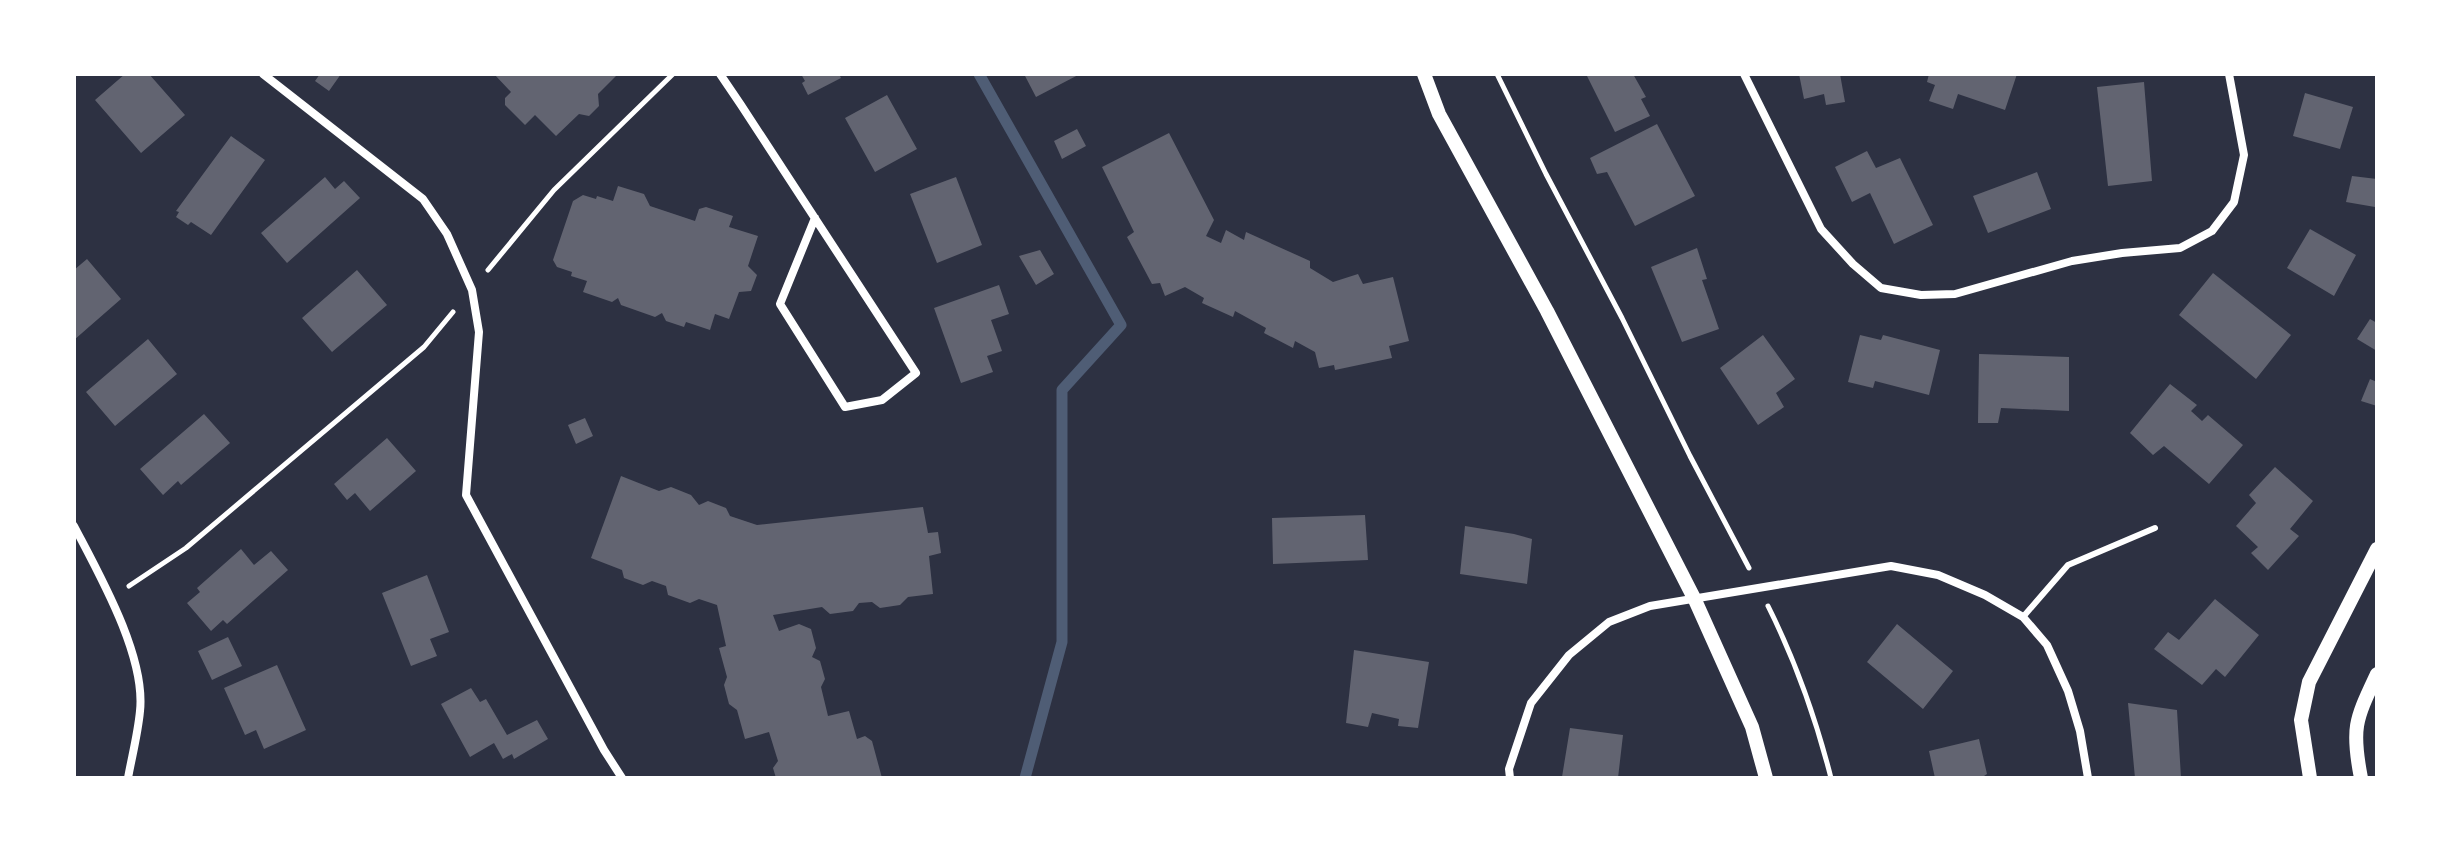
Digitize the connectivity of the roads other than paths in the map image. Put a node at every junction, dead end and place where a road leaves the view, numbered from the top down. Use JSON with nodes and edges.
{"nodes":[{"id":1,"x":263,"y":74,"type":"edge"},
{"id":2,"x":720,"y":74,"type":"edge"},
{"id":3,"x":1424,"y":74,"type":"edge"},
{"id":4,"x":1744,"y":74,"type":"edge"},
{"id":5,"x":2229,"y":74,"type":"edge"},
{"id":6,"x":815,"y":218,"type":"junction"},
{"id":7,"x":74,"y":526,"type":"edge"},
{"id":8,"x":2155,"y":528,"type":"dead end"},
{"id":9,"x":2377,"y":549,"type":"edge"},
{"id":10,"x":1695,"y":600,"type":"junction"},
{"id":11,"x":2023,"y":617,"type":"junction"},
{"id":12,"x":2377,"y":674,"type":"edge"},
{"id":13,"x":128,"y":778,"type":"edge"},
{"id":14,"x":622,"y":778,"type":"edge"},
{"id":15,"x":1510,"y":778,"type":"edge"},
{"id":16,"x":1766,"y":778,"type":"edge"},
{"id":17,"x":2088,"y":778,"type":"edge"},
{"id":18,"x":2310,"y":778,"type":"edge"},
{"id":19,"x":2361,"y":778,"type":"edge"}],
"edges":[{"from":1,"to":14,"type":"street"},
{"from":2,"to":6,"type":"street"},
{"from":3,"to":10,"type":"street"},
{"from":4,"to":5,"type":"street"},
{"from":6,"to":6,"type":"street"},
{"from":7,"to":13,"type":"street"},
{"from":8,"to":11,"type":"lane"},
{"from":9,"to":18,"type":"street"},
{"from":10,"to":11,"type":"street"},
{"from":10,"to":15,"type":"street"},
{"from":10,"to":16,"type":"street"},
{"from":11,"to":17,"type":"street"},
{"from":12,"to":19,"type":"street"}]}
